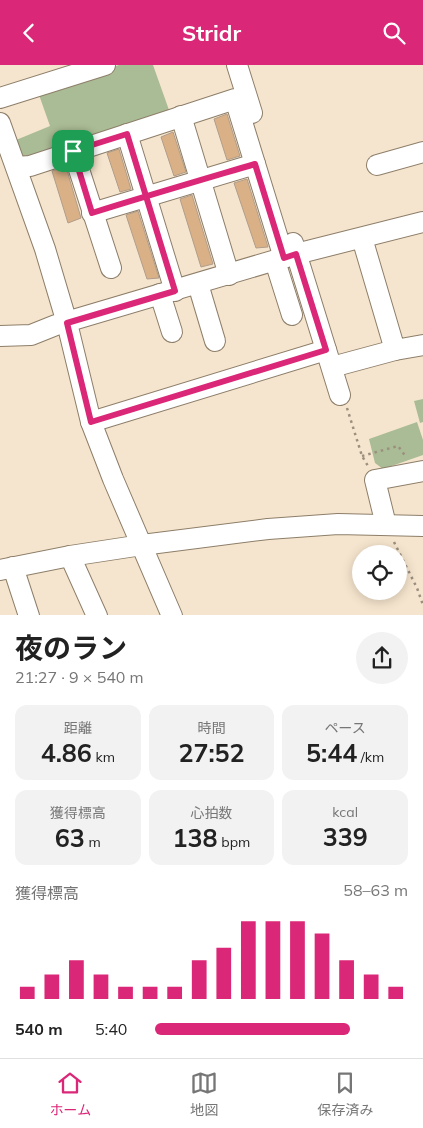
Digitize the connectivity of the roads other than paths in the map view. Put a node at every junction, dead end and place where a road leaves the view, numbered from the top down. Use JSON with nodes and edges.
{"nodes":[{"id":1,"x":105,"y":65,"type":"edge"},
{"id":2,"x":236,"y":65,"type":"edge"},
{"id":3,"x":0,"y":98,"type":"edge"},
{"id":4,"x":181,"y":116,"type":"junction"},
{"id":5,"x":0,"y":123,"type":"edge"},
{"id":6,"x":127,"y":134,"type":"junction"},
{"id":7,"x":73,"y":151,"type":"junction"},
{"id":8,"x":423,"y":152,"type":"edge"},
{"id":9,"x":255,"y":164,"type":"junction"},
{"id":10,"x":377,"y":165,"type":"dead end"},
{"id":11,"x":17,"y":167,"type":"junction"},
{"id":12,"x":200,"y":180,"type":"junction"},
{"id":13,"x":147,"y":196,"type":"junction"},
{"id":14,"x":92,"y":213,"type":"junction"},
{"id":15,"x":423,"y":222,"type":"edge"},
{"id":16,"x":362,"y":238,"type":"junction"},
{"id":17,"x":285,"y":258,"type":"junction"},
{"id":18,"x":111,"y":268,"type":"dead end"},
{"id":19,"x":229,"y":275,"type":"junction"},
{"id":20,"x":198,"y":284,"type":"junction"},
{"id":21,"x":168,"y":293,"type":"junction"},
{"id":22,"x":292,"y":315,"type":"dead end"},
{"id":23,"x":67,"y":323,"type":"junction"},
{"id":24,"x":172,"y":332,"type":"dead end"},
{"id":25,"x":0,"y":336,"type":"edge"},
{"id":26,"x":215,"y":341,"type":"dead end"},
{"id":27,"x":423,"y":345,"type":"edge"},
{"id":28,"x":395,"y":350,"type":"junction"},
{"id":29,"x":329,"y":359,"type":"junction"},
{"id":30,"x":340,"y":395,"type":"road end"},
{"id":31,"x":91,"y":422,"type":"junction"},
{"id":32,"x":418,"y":472,"type":"edge"},
{"id":33,"x":386,"y":525,"type":"junction"},
{"id":34,"x":423,"y":526,"type":"edge"},
{"id":35,"x":142,"y":545,"type":"junction"},
{"id":36,"x":70,"y":556,"type":"junction"},
{"id":37,"x":6,"y":569,"type":"edge"},
{"id":38,"x":29,"y":615,"type":"edge"},
{"id":39,"x":97,"y":615,"type":"edge"},
{"id":40,"x":172,"y":615,"type":"edge"}],
"edges":[{"from":1,"to":3,"type":"street"},
{"from":2,"to":17,"type":"street"},
{"from":4,"to":6,"type":"street"},
{"from":4,"to":9,"type":"street"},
{"from":4,"to":12,"type":"street"},
{"from":5,"to":11,"type":"street"},
{"from":6,"to":7,"type":"street"},
{"from":6,"to":13,"type":"street"},
{"from":7,"to":11,"type":"street"},
{"from":7,"to":14,"type":"street"},
{"from":8,"to":10,"type":"street"},
{"from":9,"to":12,"type":"street"},
{"from":9,"to":17,"type":"street"},
{"from":11,"to":23,"type":"street"},
{"from":12,"to":13,"type":"street"},
{"from":12,"to":19,"type":"street"},
{"from":13,"to":14,"type":"street"},
{"from":13,"to":21,"type":"street"},
{"from":14,"to":18,"type":"street"},
{"from":15,"to":16,"type":"street"},
{"from":16,"to":17,"type":"street"},
{"from":16,"to":28,"type":"street"},
{"from":17,"to":19,"type":"street"},
{"from":17,"to":22,"type":"street"},
{"from":17,"to":29,"type":"street"},
{"from":19,"to":20,"type":"street"},
{"from":20,"to":21,"type":"street"},
{"from":20,"to":26,"type":"street"},
{"from":21,"to":23,"type":"street"},
{"from":21,"to":24,"type":"street"},
{"from":23,"to":25,"type":"street"},
{"from":23,"to":31,"type":"street"},
{"from":27,"to":28,"type":"street"},
{"from":28,"to":29,"type":"street"},
{"from":29,"to":30,"type":"street"},
{"from":29,"to":31,"type":"street"},
{"from":31,"to":35,"type":"street"},
{"from":32,"to":33,"type":"street"},
{"from":33,"to":34,"type":"street"},
{"from":33,"to":35,"type":"street"},
{"from":35,"to":36,"type":"street"},
{"from":35,"to":40,"type":"street"},
{"from":36,"to":37,"type":"street"},
{"from":36,"to":39,"type":"street"},
{"from":37,"to":38,"type":"street"}]}
